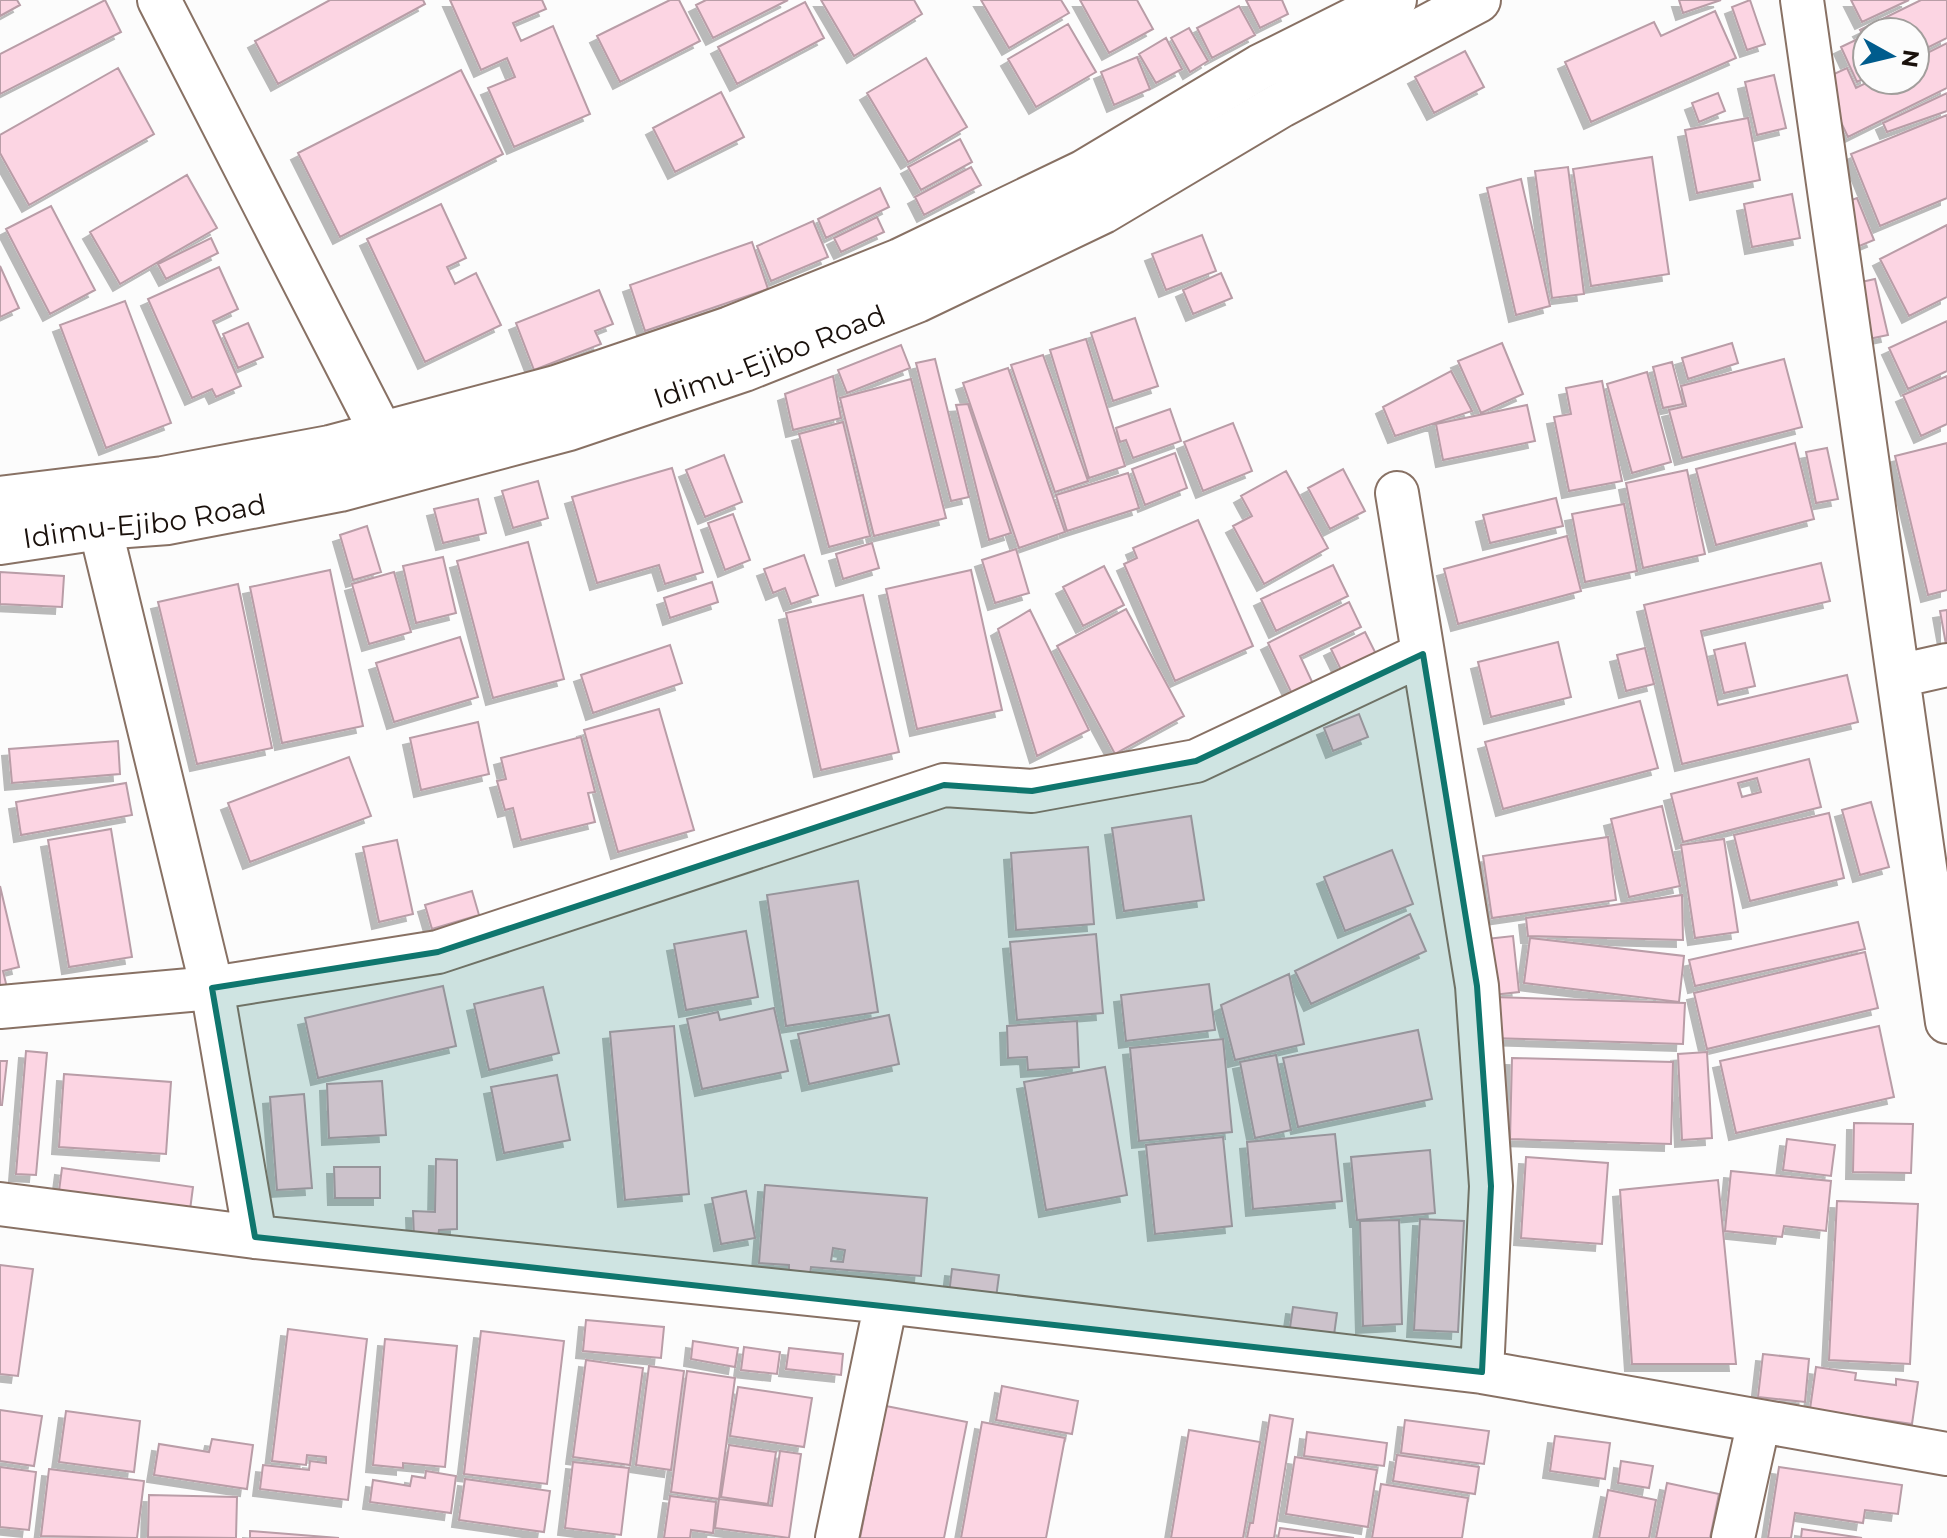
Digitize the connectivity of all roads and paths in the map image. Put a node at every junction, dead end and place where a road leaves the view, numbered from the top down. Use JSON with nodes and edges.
{"nodes":[{"id":1,"x":159,"y":0,"type":"edge"},
{"id":2,"x":1394,"y":0,"type":"edge"},
{"id":3,"x":1478,"y":0,"type":"edge"},
{"id":4,"x":1802,"y":0,"type":"edge"},
{"id":5,"x":382,"y":434,"type":"junction"},
{"id":6,"x":1397,"y":493,"type":"dead end"},
{"id":7,"x":0,"y":499,"type":"edge"},
{"id":8,"x":100,"y":527,"type":"junction"},
{"id":9,"x":0,"y":542,"type":"edge"},
{"id":10,"x":1423,"y":654,"type":"junction"},
{"id":11,"x":1947,"y":665,"type":"edge"},
{"id":12,"x":1898,"y":676,"type":"junction"},
{"id":13,"x":212,"y":988,"type":"junction"},
{"id":14,"x":0,"y":1007,"type":"edge"},
{"id":15,"x":1947,"y":1022,"type":"edge"},
{"id":16,"x":0,"y":1204,"type":"edge"},
{"id":17,"x":255,"y":1237,"type":"junction"},
{"id":18,"x":886,"y":1302,"type":"junction"},
{"id":19,"x":1482,"y":1372,"type":"junction"},
{"id":20,"x":1759,"y":1421,"type":"junction"},
{"id":21,"x":1947,"y":1454,"type":"edge"},
{"id":22,"x":837,"y":1538,"type":"edge"},
{"id":23,"x":1733,"y":1538,"type":"edge"}],
"edges":[{"from":1,"to":5,"type":"street"},
{"from":2,"to":5,"type":"main road","name":"Idimu-Ejibo Road"},
{"from":3,"to":8,"type":"main road","name":"Idimu-Ejibo Road"},
{"from":4,"to":12,"type":"street"},
{"from":5,"to":7,"type":"main road","name":"Idimu-Ejibo Road"},
{"from":6,"to":10,"type":"street"},
{"from":8,"to":9,"type":"main road","name":"Idimu-Ejibo Road"},
{"from":8,"to":13,"type":"street"},
{"from":10,"to":13,"type":"street"},
{"from":10,"to":19,"type":"street"},
{"from":11,"to":12,"type":"street"},
{"from":12,"to":15,"type":"street"},
{"from":13,"to":14,"type":"street"},
{"from":13,"to":17,"type":"street"},
{"from":16,"to":17,"type":"street"},
{"from":17,"to":18,"type":"street"},
{"from":18,"to":19,"type":"street"},
{"from":18,"to":22,"type":"street"},
{"from":19,"to":20,"type":"street"},
{"from":20,"to":21,"type":"street"},
{"from":20,"to":23,"type":"street"}]}
